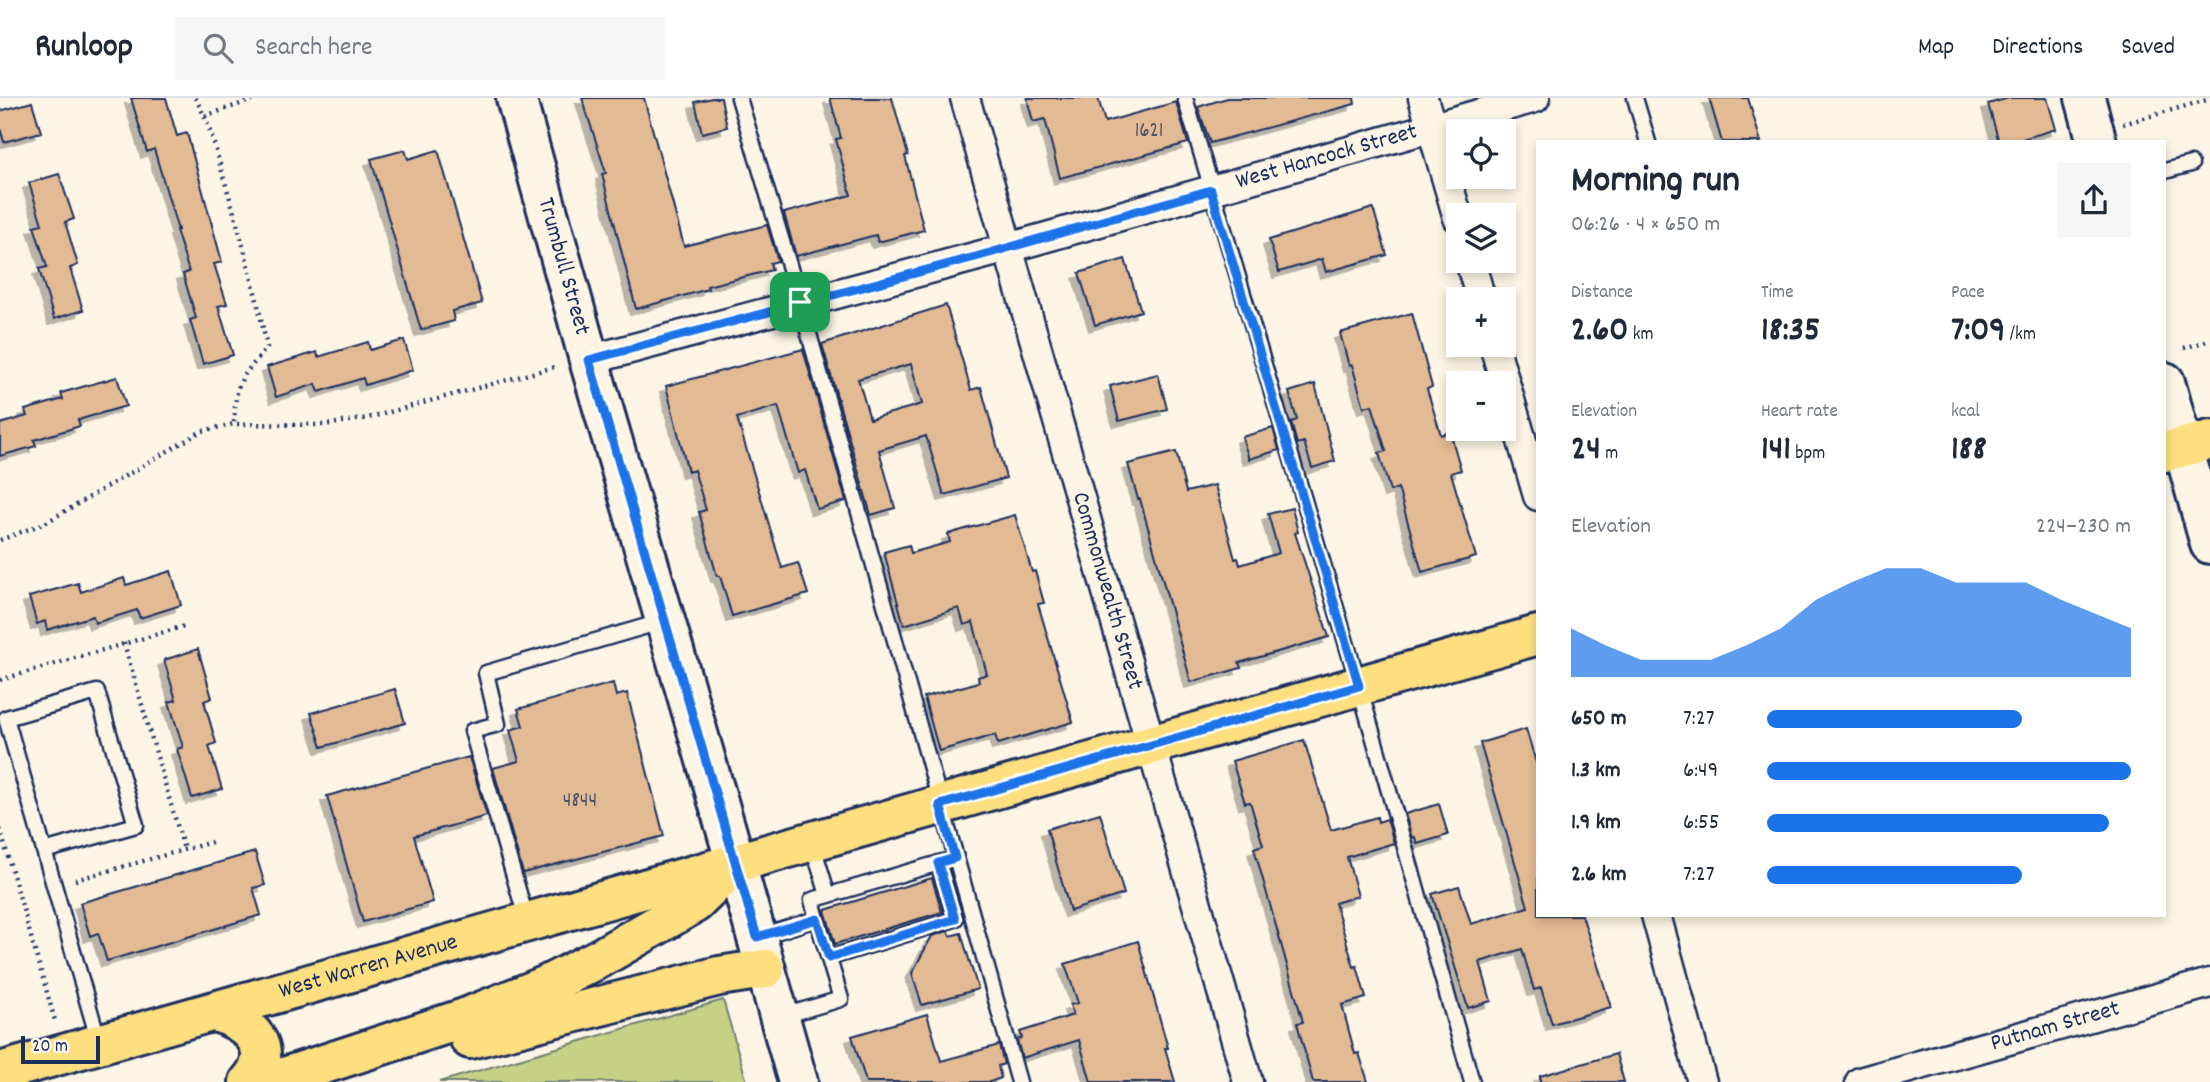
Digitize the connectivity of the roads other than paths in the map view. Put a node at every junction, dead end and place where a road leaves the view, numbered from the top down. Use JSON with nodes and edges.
{"nodes":[{"id":1,"x":516,"y":98,"type":"edge"},
{"id":2,"x":739,"y":98,"type":"edge"},
{"id":3,"x":965,"y":98,"type":"edge"},
{"id":4,"x":1185,"y":98,"type":"edge"},
{"id":5,"x":1423,"y":98,"type":"edge"},
{"id":6,"x":1535,"y":98,"type":"edge"},
{"id":7,"x":1635,"y":98,"type":"edge"},
{"id":8,"x":2085,"y":98,"type":"edge"},
{"id":9,"x":1432,"y":127,"type":"junction"},
{"id":10,"x":2109,"y":133,"type":"edge"},
{"id":11,"x":1647,"y":140,"type":"edge"},
{"id":12,"x":2191,"y":164,"type":"dead end"},
{"id":13,"x":2166,"y":171,"type":"edge"},
{"id":14,"x":1211,"y":190,"type":"junction"},
{"id":15,"x":1454,"y":203,"type":"edge"},
{"id":16,"x":1008,"y":248,"type":"junction"},
{"id":17,"x":800,"y":302,"type":"junction"},
{"id":18,"x":1497,"y":357,"type":"edge"},
{"id":19,"x":589,"y":360,"type":"junction"},
{"id":20,"x":2166,"y":386,"type":"edge"},
{"id":21,"x":2186,"y":446,"type":"edge"},
{"id":22,"x":1536,"y":489,"type":"edge"},
{"id":23,"x":2210,"y":544,"type":"edge"},
{"id":24,"x":665,"y":621,"type":"junction"},
{"id":25,"x":1536,"y":636,"type":"edge"},
{"id":26,"x":1359,"y":686,"type":"junction"},
{"id":27,"x":1151,"y":745,"type":"junction"},
{"id":28,"x":940,"y":805,"type":"junction"},
{"id":29,"x":811,"y":842,"type":"junction"},
{"id":30,"x":44,"y":851,"type":"junction"},
{"id":31,"x":955,"y":858,"type":"junction"},
{"id":32,"x":736,"y":863,"type":"junction"},
{"id":33,"x":938,"y":863,"type":"junction"},
{"id":34,"x":828,"y":895,"type":"junction"},
{"id":35,"x":1657,"y":917,"type":"edge"},
{"id":36,"x":817,"y":919,"type":"junction"},
{"id":37,"x":527,"y":924,"type":"junction"},
{"id":38,"x":761,"y":953,"type":"junction"},
{"id":39,"x":829,"y":958,"type":"junction"},
{"id":40,"x":2210,"y":983,"type":"edge"},
{"id":41,"x":215,"y":1012,"type":"junction"},
{"id":42,"x":779,"y":1018,"type":"junction"},
{"id":43,"x":99,"y":1044,"type":"junction"},
{"id":44,"x":0,"y":1072,"type":"edge"},
{"id":45,"x":264,"y":1082,"type":"edge"},
{"id":46,"x":798,"y":1082,"type":"edge"},
{"id":47,"x":1019,"y":1082,"type":"edge"},
{"id":48,"x":1248,"y":1082,"type":"edge"},
{"id":49,"x":1472,"y":1082,"type":"edge"},
{"id":50,"x":1702,"y":1082,"type":"edge"},
{"id":51,"x":1860,"y":1082,"type":"edge"}],
"edges":[{"from":1,"to":19,"type":"street","name":"Trumbull Street"},
{"from":2,"to":17,"type":"lane"},
{"from":3,"to":16,"type":"street","name":"Commonwealth Street"},
{"from":4,"to":14,"type":"lane"},
{"from":5,"to":9,"type":"street"},
{"from":6,"to":9,"type":"street","name":"West Hancock Street"},
{"from":7,"to":11,"type":"lane"},
{"from":8,"to":10,"type":"street"},
{"from":9,"to":14,"type":"street","name":"West Hancock Street"},
{"from":9,"to":15,"type":"street"},
{"from":12,"to":13,"type":"lane"},
{"from":14,"to":16,"type":"street","name":"West Hancock Street"},
{"from":14,"to":26,"type":"lane"},
{"from":16,"to":17,"type":"street","name":"West Hancock Street"},
{"from":16,"to":27,"type":"street","name":"Commonwealth Street"},
{"from":17,"to":19,"type":"street","name":"West Hancock Street"},
{"from":17,"to":28,"type":"lane"},
{"from":18,"to":22,"type":"street"},
{"from":19,"to":24,"type":"street","name":"Trumbull Street"},
{"from":20,"to":21,"type":"street"},
{"from":21,"to":23,"type":"street"},
{"from":24,"to":32,"type":"street","name":"Trumbull Street"},
{"from":24,"to":37,"type":"lane"},
{"from":25,"to":26,"type":"main road","name":"West Warren Avenue"},
{"from":26,"to":27,"type":"main road","name":"West Warren Avenue"},
{"from":26,"to":49,"type":"lane"},
{"from":27,"to":28,"type":"main road","name":"West Warren Avenue"},
{"from":27,"to":48,"type":"street","name":"Commonwealth Street"},
{"from":28,"to":29,"type":"main road","name":"West Warren Avenue"},
{"from":28,"to":31,"type":"lane"},
{"from":29,"to":32,"type":"main road","name":"West Warren Avenue"},
{"from":29,"to":34,"type":"lane"},
{"from":30,"to":30,"type":"lane"},
{"from":30,"to":43,"type":"lane"},
{"from":31,"to":33,"type":"lane"},
{"from":31,"to":47,"type":"lane"},
{"from":32,"to":37,"type":"main road","name":"West Warren Avenue"},
{"from":32,"to":38,"type":"street","name":"Trumbull Street"},
{"from":32,"to":45,"type":"main road","name":"West Warren Avenue"},
{"from":33,"to":34,"type":"lane"},
{"from":33,"to":39,"type":"lane"},
{"from":34,"to":36,"type":"lane"},
{"from":35,"to":50,"type":"street"},
{"from":36,"to":38,"type":"lane"},
{"from":36,"to":39,"type":"lane"},
{"from":37,"to":41,"type":"main road","name":"West Warren Avenue"},
{"from":38,"to":42,"type":"street","name":"Trumbull Street"},
{"from":38,"to":45,"type":"main road"},
{"from":39,"to":42,"type":"lane"},
{"from":40,"to":51,"type":"street","name":"Putnam Street"},
{"from":41,"to":43,"type":"main road","name":"West Warren Avenue"},
{"from":41,"to":45,"type":"main road"},
{"from":42,"to":46,"type":"street","name":"Trumbull Street"},
{"from":43,"to":44,"type":"main road","name":"West Warren Avenue"}]}
